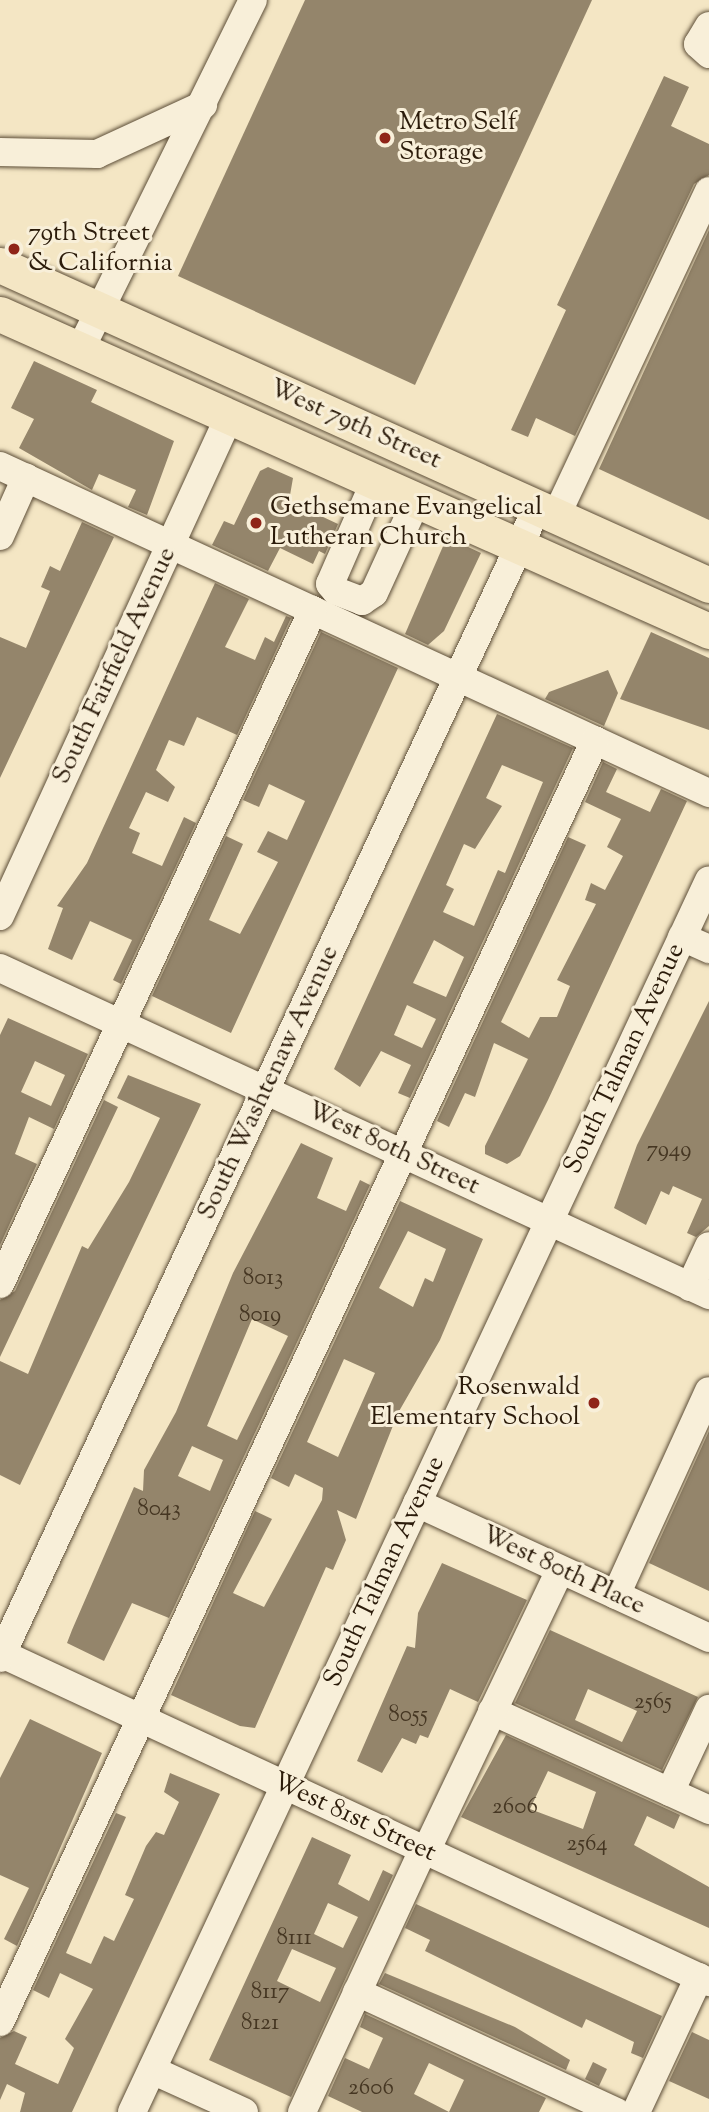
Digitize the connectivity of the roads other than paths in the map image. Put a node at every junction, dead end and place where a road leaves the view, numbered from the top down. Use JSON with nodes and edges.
{"nodes":[{"id":1,"x":253,"y":0,"type":"edge"},
{"id":2,"x":709,"y":26,"type":"edge"},
{"id":3,"x":709,"y":54,"type":"edge"},
{"id":4,"x":203,"y":105,"type":"junction"},
{"id":5,"x":0,"y":152,"type":"edge"},
{"id":6,"x":709,"y":192,"type":"edge"},
{"id":7,"x":0,"y":265,"type":"edge"},
{"id":8,"x":100,"y":310,"type":"junction"},
{"id":9,"x":0,"y":314,"type":"edge"},
{"id":10,"x":80,"y":350,"type":"junction"},
{"id":11,"x":229,"y":417,"type":"junction"},
{"id":12,"x":0,"y":466,"type":"edge"},
{"id":13,"x":26,"y":478,"type":"junction"},
{"id":14,"x":375,"y":481,"type":"junction"},
{"id":15,"x":417,"y":499,"type":"junction"},
{"id":16,"x":547,"y":512,"type":"junction"},
{"id":17,"x":0,"y":536,"type":"edge"},
{"id":18,"x":520,"y":544,"type":"junction"},
{"id":19,"x":171,"y":546,"type":"junction"},
{"id":20,"x":709,"y":585,"type":"edge"},
{"id":21,"x":313,"y":610,"type":"junction"},
{"id":22,"x":709,"y":631,"type":"edge"},
{"id":23,"x":459,"y":678,"type":"junction"},
{"id":24,"x":595,"y":740,"type":"junction"},
{"id":25,"x":709,"y":793,"type":"edge"},
{"id":26,"x":709,"y":880,"type":"edge"},
{"id":27,"x":0,"y":916,"type":"edge"},
{"id":28,"x":682,"y":937,"type":"junction"},
{"id":29,"x":709,"y":949,"type":"edge"},
{"id":30,"x":0,"y":968,"type":"edge"},
{"id":31,"x":122,"y":1024,"type":"junction"},
{"id":32,"x":266,"y":1090,"type":"junction"},
{"id":33,"x":406,"y":1155,"type":"junction"},
{"id":34,"x":549,"y":1221,"type":"junction"},
{"id":35,"x":709,"y":1246,"type":"edge"},
{"id":36,"x":0,"y":1284,"type":"edge"},
{"id":37,"x":700,"y":1291,"type":"edge"},
{"id":38,"x":709,"y":1391,"type":"edge"},
{"id":39,"x":417,"y":1503,"type":"junction"},
{"id":40,"x":560,"y":1570,"type":"junction"},
{"id":41,"x":616,"y":1595,"type":"junction"},
{"id":42,"x":709,"y":1638,"type":"edge"},
{"id":43,"x":1,"y":1655,"type":"edge"},
{"id":44,"x":709,"y":1709,"type":"edge"},
{"id":45,"x":492,"y":1711,"type":"junction"},
{"id":46,"x":141,"y":1718,"type":"junction"},
{"id":47,"x":285,"y":1786,"type":"junction"},
{"id":48,"x":670,"y":1792,"type":"junction"},
{"id":49,"x":709,"y":1810,"type":"edge"},
{"id":50,"x":425,"y":1850,"type":"junction"},
{"id":51,"x":704,"y":1979,"type":"edge"},
{"id":52,"x":357,"y":1992,"type":"junction"},
{"id":53,"x":0,"y":2022,"type":"edge"},
{"id":54,"x":152,"y":2070,"type":"junction"},
{"id":55,"x":132,"y":2112,"type":"edge"},
{"id":56,"x":244,"y":2112,"type":"edge"},
{"id":57,"x":302,"y":2112,"type":"edge"},
{"id":58,"x":617,"y":2112,"type":"edge"},
{"id":59,"x":636,"y":2112,"type":"edge"}],
"edges":[{"from":1,"to":4,"type":"street"},
{"from":2,"to":3,"type":"street"},
{"from":4,"to":5,"type":"street"},
{"from":4,"to":8,"type":"street"},
{"from":6,"to":16,"type":"street","name":"South Washtenaw Avenue"},
{"from":7,"to":8,"type":"main road","name":"West 79th Street"},
{"from":8,"to":10,"type":"street"},
{"from":8,"to":16,"type":"main road","name":"West 79th Street"},
{"from":9,"to":10,"type":"main road","name":"West 79th Street"},
{"from":10,"to":11,"type":"main road","name":"West 79th Street"},
{"from":11,"to":14,"type":"main road","name":"West 79th Street"},
{"from":11,"to":19,"type":"street","name":"South Fairfield Avenue"},
{"from":12,"to":13,"type":"street"},
{"from":13,"to":17,"type":"street"},
{"from":13,"to":19,"type":"street"},
{"from":14,"to":15,"type":"main road","name":"West 79th Street"},
{"from":14,"to":15,"type":"street"},
{"from":15,"to":18,"type":"main road","name":"West 79th Street"},
{"from":16,"to":18,"type":"street","name":"South Washtenaw Avenue"},
{"from":16,"to":20,"type":"main road","name":"West 79th Street"},
{"from":18,"to":22,"type":"main road","name":"West 79th Street"},
{"from":18,"to":23,"type":"street","name":"South Washtenaw Avenue"},
{"from":19,"to":21,"type":"street"},
{"from":19,"to":27,"type":"street","name":"South Fairfield Avenue"},
{"from":21,"to":23,"type":"street"},
{"from":21,"to":31,"type":"street"},
{"from":23,"to":24,"type":"street"},
{"from":23,"to":32,"type":"street","name":"South Washtenaw Avenue"},
{"from":24,"to":25,"type":"street"},
{"from":24,"to":33,"type":"street"},
{"from":26,"to":28,"type":"street","name":"South Talman Avenue"},
{"from":28,"to":29,"type":"street"},
{"from":28,"to":34,"type":"street","name":"South Talman Avenue"},
{"from":30,"to":31,"type":"street","name":"West 80th Street"},
{"from":31,"to":32,"type":"street","name":"West 80th Street"},
{"from":31,"to":36,"type":"street"},
{"from":32,"to":33,"type":"street","name":"West 80th Street"},
{"from":32,"to":43,"type":"street","name":"South Washtenaw Avenue"},
{"from":33,"to":34,"type":"street","name":"West 80th Street"},
{"from":33,"to":46,"type":"street"},
{"from":34,"to":37,"type":"street","name":"West 80th Street"},
{"from":34,"to":39,"type":"street","name":"South Talman Avenue"},
{"from":35,"to":37,"type":"street"},
{"from":38,"to":41,"type":"street"},
{"from":39,"to":40,"type":"street","name":"West 80th Place"},
{"from":39,"to":47,"type":"street","name":"South Talman Avenue"},
{"from":40,"to":41,"type":"street","name":"West 80th Place"},
{"from":40,"to":45,"type":"street"},
{"from":41,"to":42,"type":"street","name":"West 80th Place"},
{"from":43,"to":46,"type":"street","name":"West 81st Street"},
{"from":44,"to":48,"type":"street"},
{"from":45,"to":48,"type":"street"},
{"from":45,"to":50,"type":"street"},
{"from":46,"to":47,"type":"street","name":"West 81st Street"},
{"from":46,"to":53,"type":"street"},
{"from":47,"to":50,"type":"street","name":"West 81st Street"},
{"from":47,"to":54,"type":"street","name":"South Talman Avenue"},
{"from":48,"to":49,"type":"street"},
{"from":50,"to":51,"type":"street","name":"West 81st Street"},
{"from":50,"to":52,"type":"street"},
{"from":51,"to":59,"type":"street"},
{"from":52,"to":57,"type":"street"},
{"from":52,"to":58,"type":"street"},
{"from":54,"to":55,"type":"street","name":"South Talman Avenue"},
{"from":54,"to":56,"type":"street"}]}
